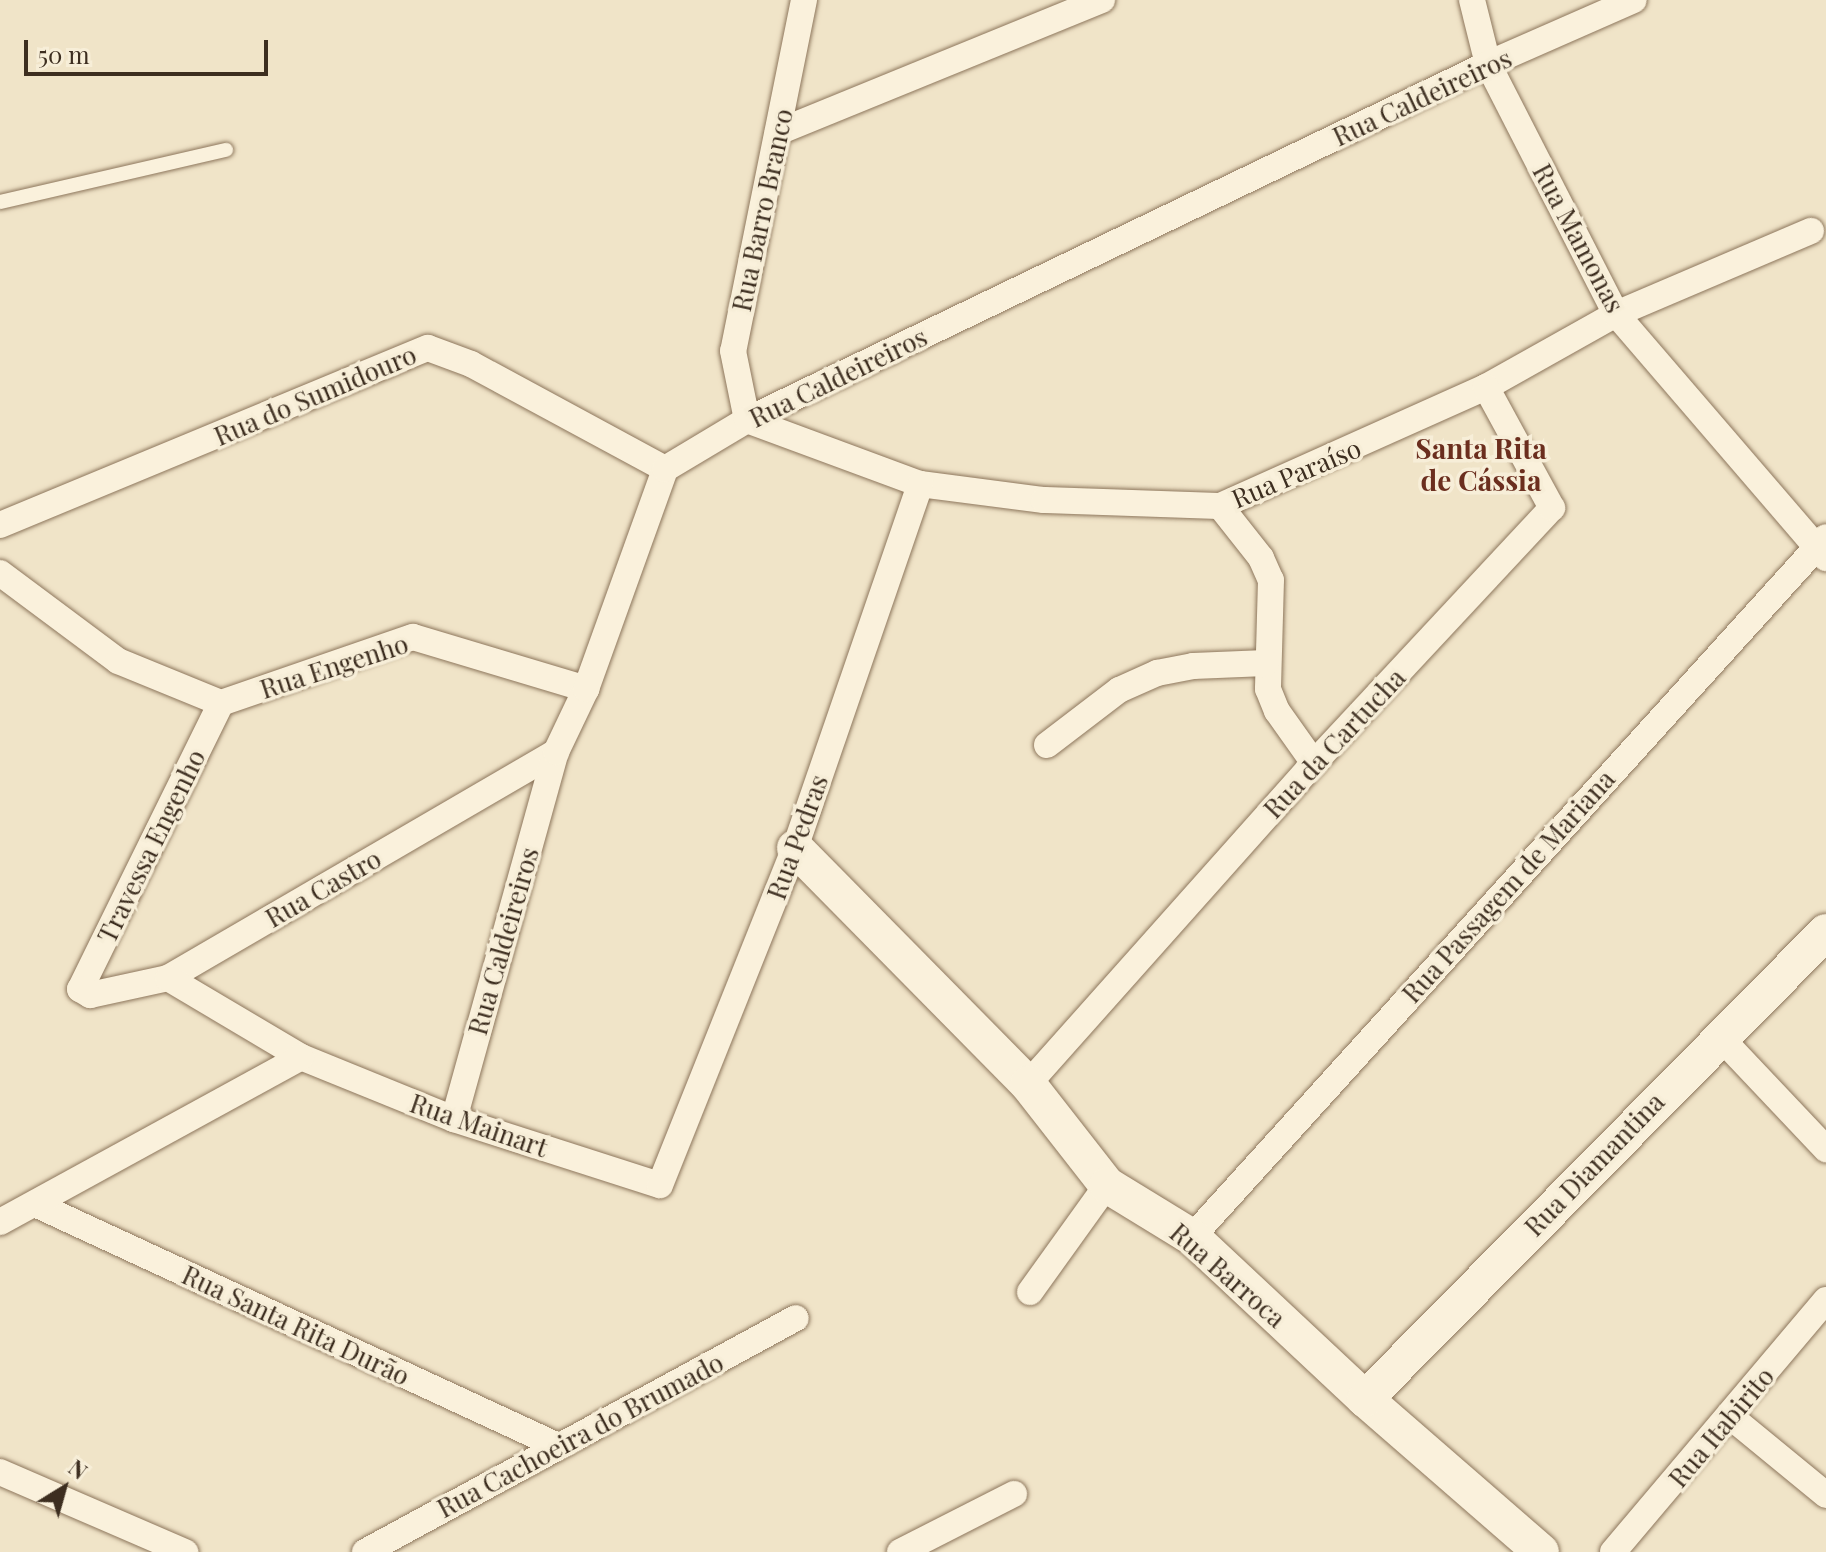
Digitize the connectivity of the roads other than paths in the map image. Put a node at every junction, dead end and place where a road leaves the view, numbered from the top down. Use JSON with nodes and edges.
{"nodes":[{"id":1,"x":804,"y":0,"type":"edge"},
{"id":2,"x":1102,"y":0,"type":"edge"},
{"id":3,"x":1472,"y":0,"type":"edge"},
{"id":4,"x":1634,"y":0,"type":"edge"},
{"id":5,"x":1488,"y":64,"type":"junction"},
{"id":6,"x":778,"y":132,"type":"junction"},
{"id":7,"x":226,"y":150,"type":"dead end"},
{"id":8,"x":0,"y":202,"type":"edge"},
{"id":9,"x":1811,"y":231,"type":"dead end"},
{"id":10,"x":1616,"y":314,"type":"junction"},
{"id":11,"x":1486,"y":387,"type":"junction"},
{"id":12,"x":747,"y":420,"type":"junction"},
{"id":13,"x":665,"y":469,"type":"junction"},
{"id":14,"x":920,"y":484,"type":"junction"},
{"id":15,"x":1220,"y":506,"type":"junction"},
{"id":16,"x":0,"y":525,"type":"edge"},
{"id":17,"x":1822,"y":547,"type":"edge"},
{"id":18,"x":0,"y":573,"type":"edge"},
{"id":19,"x":1266,"y":663,"type":"junction"},
{"id":20,"x":586,"y":689,"type":"junction"},
{"id":21,"x":221,"y":703,"type":"junction"},
{"id":22,"x":1047,"y":745,"type":"dead end"},
{"id":23,"x":556,"y":752,"type":"junction"},
{"id":24,"x":1314,"y":763,"type":"junction"},
{"id":25,"x":795,"y":848,"type":"junction"},
{"id":26,"x":1826,"y":932,"type":"edge"},
{"id":27,"x":168,"y":978,"type":"junction"},
{"id":28,"x":80,"y":989,"type":"joint"},
{"id":29,"x":1719,"y":1036,"type":"junction"},
{"id":30,"x":301,"y":1057,"type":"junction"},
{"id":31,"x":1028,"y":1084,"type":"junction"},
{"id":32,"x":454,"y":1119,"type":"junction"},
{"id":33,"x":1826,"y":1149,"type":"edge"},
{"id":34,"x":660,"y":1185,"type":"joint"},
{"id":35,"x":1107,"y":1185,"type":"junction"},
{"id":36,"x":35,"y":1204,"type":"junction"},
{"id":37,"x":0,"y":1222,"type":"edge"},
{"id":38,"x":1192,"y":1237,"type":"junction"},
{"id":39,"x":1030,"y":1292,"type":"dead end"},
{"id":40,"x":1826,"y":1300,"type":"edge"},
{"id":41,"x":796,"y":1318,"type":"dead end"},
{"id":42,"x":1365,"y":1399,"type":"junction"},
{"id":43,"x":1731,"y":1417,"type":"junction"},
{"id":44,"x":558,"y":1446,"type":"junction"},
{"id":45,"x":0,"y":1472,"type":"edge"},
{"id":46,"x":1014,"y":1494,"type":"dead end"},
{"id":47,"x":1826,"y":1495,"type":"edge"},
{"id":48,"x":185,"y":1552,"type":"edge"},
{"id":49,"x":365,"y":1552,"type":"edge"},
{"id":50,"x":900,"y":1552,"type":"edge"},
{"id":51,"x":1541,"y":1552,"type":"edge"},
{"id":52,"x":1613,"y":1552,"type":"edge"}],
"edges":[{"from":1,"to":6,"type":"street","name":"Rua Barro Branco"},
{"from":2,"to":6,"type":"street"},
{"from":3,"to":5,"type":"street","name":"Rua Mamonas"},
{"from":4,"to":5,"type":"street","name":"Rua Caldeireiros"},
{"from":5,"to":10,"type":"street","name":"Rua Mamonas"},
{"from":5,"to":12,"type":"street","name":"Rua Caldeireiros"},
{"from":6,"to":12,"type":"street","name":"Rua Barro Branco"},
{"from":7,"to":8,"type":"lane"},
{"from":9,"to":10,"type":"street","name":"Rua Paraíso"},
{"from":10,"to":11,"type":"street","name":"Rua Paraíso"},
{"from":10,"to":17,"type":"street","name":"Rua Mamonas"},
{"from":11,"to":15,"type":"street","name":"Rua Paraíso"},
{"from":11,"to":24,"type":"street","name":"Rua da Cartucha"},
{"from":12,"to":13,"type":"street","name":"Rua Caldeireiros"},
{"from":12,"to":14,"type":"street","name":"Rua Paraíso"},
{"from":13,"to":16,"type":"street","name":"Rua do Sumidouro"},
{"from":13,"to":20,"type":"street","name":"Rua Caldeireiros"},
{"from":14,"to":15,"type":"street","name":"Rua Paraíso"},
{"from":14,"to":25,"type":"street","name":"Rua Pedras"},
{"from":15,"to":19,"type":"street"},
{"from":17,"to":38,"type":"street","name":"Rua Passagem de Mariana"},
{"from":18,"to":21,"type":"street"},
{"from":19,"to":22,"type":"street"},
{"from":19,"to":24,"type":"street"},
{"from":20,"to":21,"type":"street","name":"Rua Engenho"},
{"from":20,"to":23,"type":"street","name":"Rua Caldeireiros"},
{"from":21,"to":28,"type":"street","name":"Travessa Engenho"},
{"from":23,"to":27,"type":"street","name":"Rua Castro"},
{"from":23,"to":32,"type":"street","name":"Rua Caldeireiros"},
{"from":24,"to":31,"type":"street","name":"Rua da Cartucha"},
{"from":25,"to":31,"type":"street","name":"Rua Barroca"},
{"from":25,"to":34,"type":"street","name":"Rua Pedras"},
{"from":26,"to":29,"type":"street","name":"Rua Diamantina"},
{"from":27,"to":28,"type":"street","name":"Rua Castro"},
{"from":27,"to":30,"type":"street","name":"Rua Mainart"},
{"from":29,"to":33,"type":"street"},
{"from":29,"to":42,"type":"street","name":"Rua Diamantina"},
{"from":30,"to":32,"type":"street","name":"Rua Mainart"},
{"from":30,"to":36,"type":"street"},
{"from":31,"to":35,"type":"street","name":"Rua Barroca"},
{"from":32,"to":34,"type":"street","name":"Rua Mainart"},
{"from":35,"to":38,"type":"street","name":"Rua Barroca"},
{"from":35,"to":39,"type":"street"},
{"from":36,"to":37,"type":"street"},
{"from":36,"to":44,"type":"street","name":"Rua Santa Rita Durão"},
{"from":38,"to":42,"type":"street","name":"Rua Barroca"},
{"from":40,"to":43,"type":"street","name":"Rua Itabirito"},
{"from":41,"to":44,"type":"street","name":"Rua Cachoeira do Brumado"},
{"from":42,"to":51,"type":"street","name":"Rua Barroca"},
{"from":43,"to":47,"type":"street"},
{"from":43,"to":52,"type":"street","name":"Rua Itabirito"},
{"from":44,"to":49,"type":"street","name":"Rua Cachoeira do Brumado"},
{"from":45,"to":48,"type":"street"},
{"from":46,"to":50,"type":"street"}]}
